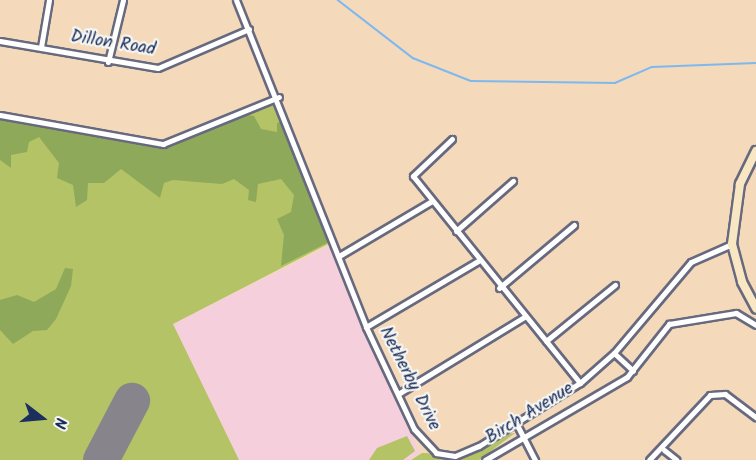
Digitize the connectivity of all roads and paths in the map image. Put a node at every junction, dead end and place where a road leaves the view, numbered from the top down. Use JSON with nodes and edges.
{"nodes":[{"id":1,"x":49,"y":0,"type":"edge"},
{"id":2,"x":123,"y":0,"type":"edge"},
{"id":3,"x":236,"y":0,"type":"edge"},
{"id":4,"x":249,"y":29,"type":"junction"},
{"id":5,"x":0,"y":41,"type":"edge"},
{"id":6,"x":40,"y":47,"type":"junction"},
{"id":7,"x":108,"y":62,"type":"junction"},
{"id":8,"x":279,"y":97,"type":"junction"},
{"id":9,"x":0,"y":115,"type":"edge"},
{"id":10,"x":453,"y":139,"type":"dead end"},
{"id":11,"x":756,"y":151,"type":"edge"},
{"id":12,"x":513,"y":181,"type":"dead end"},
{"id":13,"x":432,"y":201,"type":"junction"},
{"id":14,"x":574,"y":225,"type":"dead end"},
{"id":15,"x":456,"y":231,"type":"junction"},
{"id":16,"x":732,"y":244,"type":"junction"},
{"id":17,"x":339,"y":256,"type":"junction"},
{"id":18,"x":478,"y":261,"type":"junction"},
{"id":19,"x":615,"y":285,"type":"dead end"},
{"id":20,"x":499,"y":288,"type":"junction"},
{"id":21,"x":756,"y":308,"type":"edge"},
{"id":22,"x":524,"y":317,"type":"junction"},
{"id":23,"x":756,"y":325,"type":"edge"},
{"id":24,"x":366,"y":327,"type":"junction"},
{"id":25,"x":546,"y":341,"type":"junction"},
{"id":26,"x":614,"y":353,"type":"junction"},
{"id":27,"x":633,"y":371,"type":"junction"},
{"id":28,"x":580,"y":383,"type":"junction"},
{"id":29,"x":398,"y":394,"type":"junction"},
{"id":30,"x":756,"y":417,"type":"edge"},
{"id":31,"x":516,"y":423,"type":"junction"},
{"id":32,"x":523,"y":437,"type":"junction"},
{"id":33,"x":664,"y":450,"type":"junction"},
{"id":34,"x":484,"y":460,"type":"edge"},
{"id":35,"x":535,"y":460,"type":"edge"},
{"id":36,"x":649,"y":460,"type":"edge"},
{"id":37,"x":677,"y":460,"type":"edge"}],
"edges":[{"from":1,"to":6,"type":"street"},
{"from":2,"to":7,"type":"street"},
{"from":3,"to":4,"type":"street","name":"Netherby Drive"},
{"from":4,"to":7,"type":"street","name":"Dillon Road"},
{"from":4,"to":8,"type":"street","name":"Netherby Drive"},
{"from":5,"to":6,"type":"street","name":"Dillon Road"},
{"from":6,"to":7,"type":"street","name":"Dillon Road"},
{"from":8,"to":9,"type":"street"},
{"from":8,"to":17,"type":"street","name":"Netherby Drive"},
{"from":10,"to":13,"type":"street"},
{"from":11,"to":16,"type":"main road"},
{"from":12,"to":15,"type":"street"},
{"from":13,"to":15,"type":"street"},
{"from":13,"to":17,"type":"street"},
{"from":14,"to":20,"type":"street"},
{"from":15,"to":18,"type":"street"},
{"from":16,"to":21,"type":"main road"},
{"from":16,"to":26,"type":"street","name":"Netherby Drive"},
{"from":17,"to":24,"type":"street","name":"Netherby Drive"},
{"from":18,"to":20,"type":"street"},
{"from":18,"to":24,"type":"street"},
{"from":19,"to":25,"type":"street"},
{"from":20,"to":22,"type":"street"},
{"from":22,"to":25,"type":"street"},
{"from":22,"to":29,"type":"street"},
{"from":23,"to":27,"type":"street"},
{"from":24,"to":29,"type":"street","name":"Netherby Drive"},
{"from":25,"to":28,"type":"street"},
{"from":26,"to":27,"type":"street"},
{"from":26,"to":28,"type":"street","name":"Netherby Drive"},
{"from":27,"to":32,"type":"street","name":"Birch Avenue"},
{"from":28,"to":31,"type":"street","name":"Netherby Drive"},
{"from":29,"to":31,"type":"street","name":"Netherby Drive"},
{"from":30,"to":33,"type":"street"},
{"from":31,"to":32,"type":"street"},
{"from":32,"to":34,"type":"street","name":"Birch Avenue"},
{"from":32,"to":35,"type":"street"},
{"from":33,"to":36,"type":"street"},
{"from":33,"to":37,"type":"street"}]}
